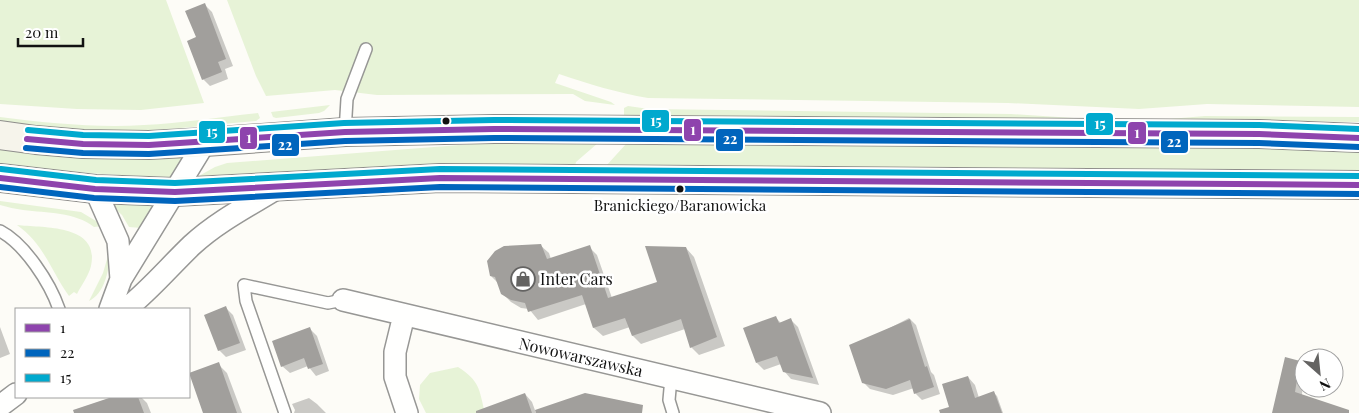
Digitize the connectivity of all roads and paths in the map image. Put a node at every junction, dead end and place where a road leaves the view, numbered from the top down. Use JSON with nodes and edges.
{"nodes":[{"id":1,"x":366,"y":48,"type":"dead end"},
{"id":2,"x":345,"y":132,"type":"junction"},
{"id":3,"x":0,"y":135,"type":"edge"},
{"id":4,"x":1359,"y":138,"type":"edge"},
{"id":5,"x":205,"y":142,"type":"junction"},
{"id":6,"x":0,"y":178,"type":"edge"},
{"id":7,"x":1359,"y":185,"type":"edge"},
{"id":8,"x":281,"y":186,"type":"junction"},
{"id":9,"x":95,"y":189,"type":"junction"},
{"id":10,"x":175,"y":192,"type":"junction"},
{"id":11,"x":0,"y":231,"type":"edge"},
{"id":12,"x":121,"y":279,"type":"junction"},
{"id":13,"x":343,"y":300,"type":"joint"},
{"id":14,"x":59,"y":308,"type":"edge"},
{"id":15,"x":110,"y":308,"type":"edge"},
{"id":16,"x":127,"y":308,"type":"edge"},
{"id":17,"x":404,"y":315,"type":"junction"},
{"id":18,"x":671,"y":378,"type":"junction"},
{"id":19,"x":15,"y":395,"type":"edge"},
{"id":20,"x":0,"y":406,"type":"edge"},
{"id":21,"x":773,"y":408,"type":"edge"},
{"id":22,"x":285,"y":413,"type":"edge"},
{"id":23,"x":406,"y":413,"type":"edge"},
{"id":24,"x":673,"y":413,"type":"edge"},
{"id":25,"x":820,"y":413,"type":"edge"}],
"edges":[{"from":1,"to":2,"type":"lane"},
{"from":2,"to":4,"type":"main road"},
{"from":2,"to":5,"type":"main road"},
{"from":3,"to":5,"type":"main road"},
{"from":5,"to":10,"type":"street"},
{"from":6,"to":9,"type":"main road"},
{"from":7,"to":8,"type":"main road"},
{"from":8,"to":10,"type":"main road"},
{"from":8,"to":16,"type":"street"},
{"from":9,"to":10,"type":"main road"},
{"from":9,"to":12,"type":"street"},
{"from":10,"to":12,"type":"street"},
{"from":11,"to":14,"type":"lane"},
{"from":12,"to":15,"type":"street"},
{"from":13,"to":17,"type":"street","name":"Nowowarszawska"},
{"from":13,"to":22,"type":"lane"},
{"from":17,"to":18,"type":"street","name":"Nowowarszawska"},
{"from":17,"to":23,"type":"street"},
{"from":18,"to":21,"type":"street","name":"Nowowarszawska"},
{"from":18,"to":24,"type":"lane"},
{"from":19,"to":20,"type":"street"},
{"from":21,"to":25,"type":"street","name":"Nowowarszawska"}]}
